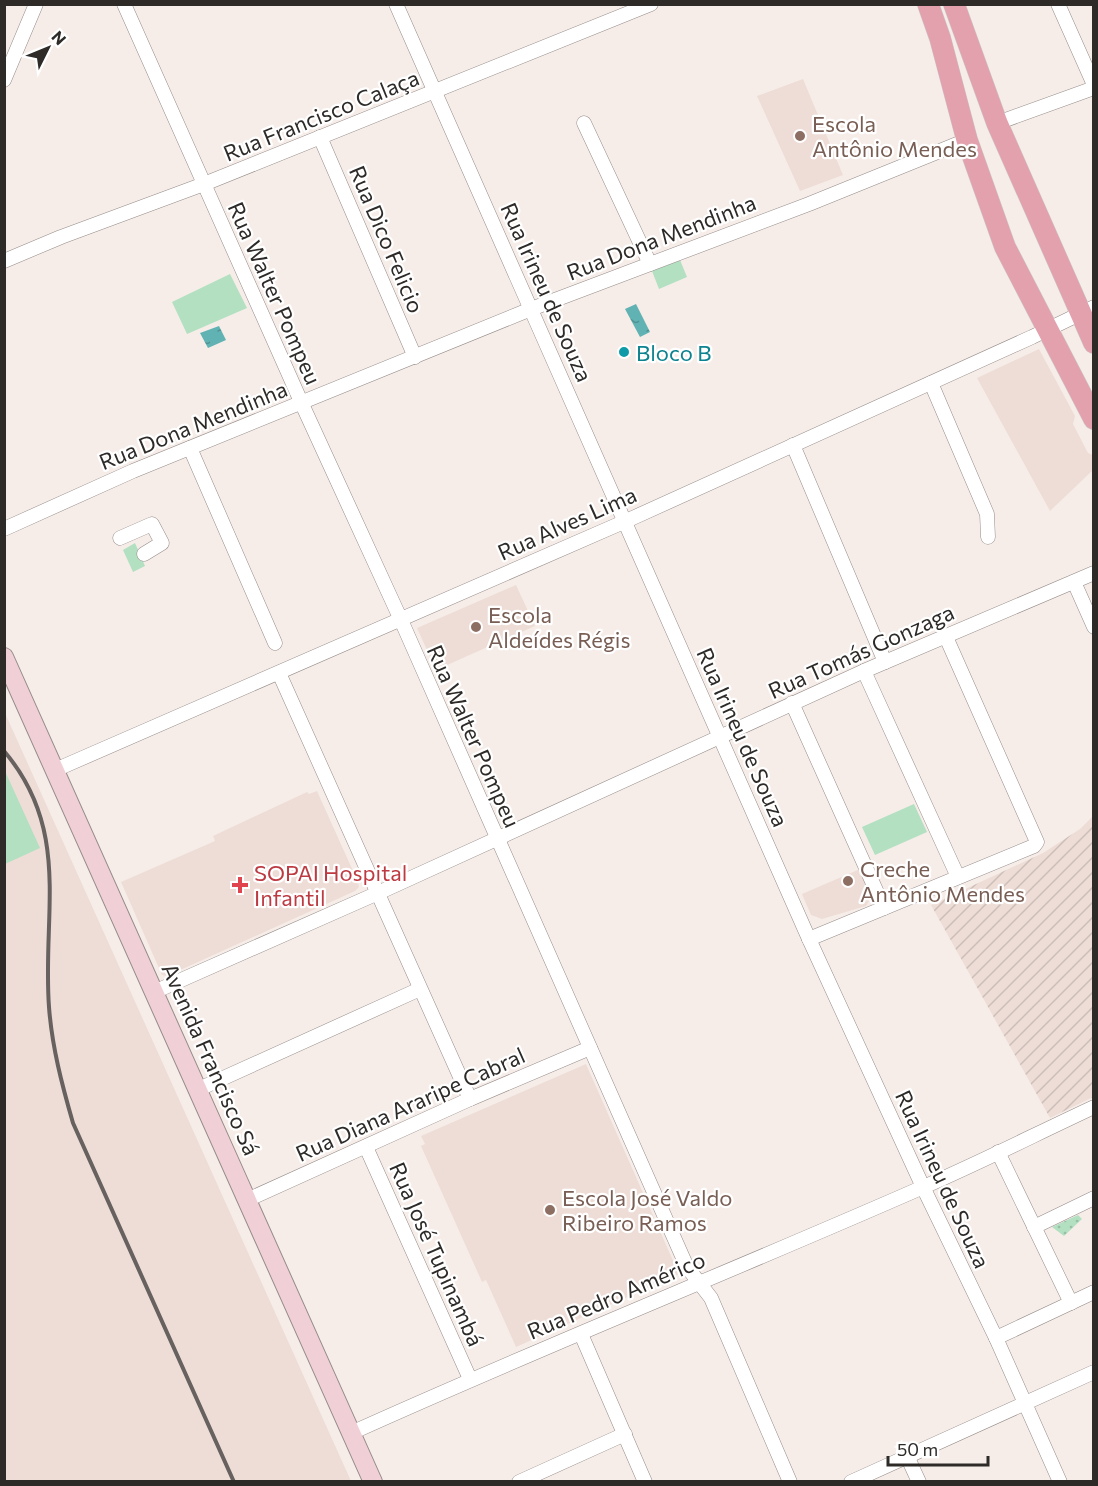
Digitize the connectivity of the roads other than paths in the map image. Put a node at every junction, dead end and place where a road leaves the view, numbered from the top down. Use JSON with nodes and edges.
{"nodes":[{"id":1,"x":36,"y":4,"type":"edge"},
{"id":2,"x":124,"y":4,"type":"edge"},
{"id":3,"x":396,"y":4,"type":"edge"},
{"id":4,"x":651,"y":4,"type":"edge"},
{"id":5,"x":928,"y":4,"type":"edge"},
{"id":6,"x":954,"y":4,"type":"edge"},
{"id":7,"x":1058,"y":4,"type":"edge"},
{"id":8,"x":4,"y":80,"type":"edge"},
{"id":9,"x":1094,"y":87,"type":"edge"},
{"id":10,"x":435,"y":91,"type":"junction"},
{"id":11,"x":584,"y":123,"type":"dead end"},
{"id":12,"x":997,"y":123,"type":"junction"},
{"id":13,"x":320,"y":137,"type":"junction"},
{"id":14,"x":967,"y":140,"type":"junction"},
{"id":15,"x":204,"y":184,"type":"junction"},
{"id":16,"x":4,"y":261,"type":"edge"},
{"id":17,"x":650,"y":264,"type":"junction"},
{"id":18,"x":531,"y":309,"type":"junction"},
{"id":19,"x":1087,"y":310,"type":"edge"},
{"id":20,"x":1047,"y":330,"type":"junction"},
{"id":21,"x":1094,"y":343,"type":"edge"},
{"id":22,"x":415,"y":357,"type":"junction"},
{"id":23,"x":931,"y":383,"type":"junction"},
{"id":24,"x":302,"y":404,"type":"junction"},
{"id":25,"x":1094,"y":419,"type":"edge"},
{"id":26,"x":793,"y":445,"type":"junction"},
{"id":27,"x":190,"y":448,"type":"junction"},
{"id":28,"x":626,"y":521,"type":"junction"},
{"id":29,"x":4,"y":529,"type":"edge"},
{"id":30,"x":988,"y":537,"type":"dead end"},
{"id":31,"x":120,"y":538,"type":"dead end"},
{"id":32,"x":144,"y":554,"type":"dead end"},
{"id":33,"x":1094,"y":573,"type":"edge"},
{"id":34,"x":1074,"y":582,"type":"junction"},
{"id":35,"x":401,"y":620,"type":"junction"},
{"id":36,"x":1094,"y":627,"type":"edge"},
{"id":37,"x":946,"y":637,"type":"junction"},
{"id":38,"x":275,"y":643,"type":"dead end"},
{"id":39,"x":4,"y":657,"type":"edge"},
{"id":40,"x":885,"y":662,"type":"junction"},
{"id":41,"x":864,"y":671,"type":"junction"},
{"id":42,"x":279,"y":673,"type":"junction"},
{"id":43,"x":792,"y":703,"type":"junction"},
{"id":44,"x":719,"y":737,"type":"junction"},
{"id":45,"x":55,"y":770,"type":"junction"},
{"id":46,"x":496,"y":838,"type":"junction"},
{"id":47,"x":958,"y":877,"type":"junction"},
{"id":48,"x":378,"y":893,"type":"junction"},
{"id":49,"x":884,"y":908,"type":"junction"},
{"id":50,"x":809,"y":939,"type":"junction"},
{"id":51,"x":420,"y":989,"type":"junction"},
{"id":52,"x":154,"y":992,"type":"junction"},
{"id":53,"x":590,"y":1048,"type":"junction"},
{"id":54,"x":199,"y":1089,"type":"junction"},
{"id":55,"x":470,"y":1099,"type":"junction"},
{"id":56,"x":1094,"y":1107,"type":"edge"},
{"id":57,"x":366,"y":1147,"type":"junction"},
{"id":58,"x":998,"y":1152,"type":"junction"},
{"id":59,"x":923,"y":1187,"type":"junction"},
{"id":60,"x":1094,"y":1198,"type":"edge"},
{"id":61,"x":247,"y":1200,"type":"junction"},
{"id":62,"x":1034,"y":1227,"type":"junction"},
{"id":63,"x":699,"y":1283,"type":"junction"},
{"id":64,"x":1094,"y":1292,"type":"edge"},
{"id":65,"x":1071,"y":1303,"type":"junction"},
{"id":66,"x":581,"y":1334,"type":"junction"},
{"id":67,"x":996,"y":1338,"type":"junction"},
{"id":68,"x":1094,"y":1372,"type":"edge"},
{"id":69,"x":470,"y":1379,"type":"junction"},
{"id":70,"x":1025,"y":1404,"type":"junction"},
{"id":71,"x":351,"y":1432,"type":"junction"},
{"id":72,"x":624,"y":1434,"type":"junction"},
{"id":73,"x":907,"y":1456,"type":"junction"},
{"id":74,"x":373,"y":1482,"type":"edge"},
{"id":75,"x":519,"y":1482,"type":"edge"},
{"id":76,"x":645,"y":1482,"type":"edge"},
{"id":77,"x":790,"y":1482,"type":"edge"},
{"id":78,"x":851,"y":1482,"type":"edge"},
{"id":79,"x":919,"y":1482,"type":"edge"},
{"id":80,"x":1060,"y":1482,"type":"edge"}],
"edges":[{"from":1,"to":8,"type":"street"},
{"from":2,"to":15,"type":"street","name":"Rua Walter Pompeu"},
{"from":3,"to":10,"type":"street","name":"Rua Irineu de Souza"},
{"from":4,"to":10,"type":"street","name":"Rua Francisco Calaça"},
{"from":5,"to":14,"type":"main road"},
{"from":6,"to":12,"type":"main road"},
{"from":7,"to":9,"type":"street"},
{"from":9,"to":12,"type":"street"},
{"from":10,"to":13,"type":"street","name":"Rua Francisco Calaça"},
{"from":10,"to":18,"type":"street","name":"Rua Irineu de Souza"},
{"from":11,"to":17,"type":"street"},
{"from":12,"to":19,"type":"main road"},
{"from":13,"to":15,"type":"street","name":"Rua Francisco Calaça"},
{"from":13,"to":22,"type":"street","name":"Rua Dico Felicio"},
{"from":14,"to":17,"type":"street","name":"Rua Dona Mendinha"},
{"from":14,"to":20,"type":"main road"},
{"from":15,"to":16,"type":"street","name":"Rua Francisco Calaça"},
{"from":15,"to":24,"type":"street","name":"Rua Walter Pompeu"},
{"from":17,"to":18,"type":"street","name":"Rua Dona Mendinha"},
{"from":18,"to":22,"type":"street","name":"Rua Dona Mendinha"},
{"from":18,"to":28,"type":"street","name":"Rua Irineu de Souza"},
{"from":19,"to":20,"type":"street","name":"Rua Alves Lima"},
{"from":19,"to":21,"type":"main road"},
{"from":20,"to":23,"type":"street","name":"Rua Alves Lima"},
{"from":20,"to":25,"type":"main road"},
{"from":22,"to":24,"type":"street","name":"Rua Dona Mendinha"},
{"from":23,"to":26,"type":"street","name":"Rua Alves Lima"},
{"from":23,"to":30,"type":"street"},
{"from":24,"to":27,"type":"street","name":"Rua Dona Mendinha"},
{"from":24,"to":35,"type":"street","name":"Rua Walter Pompeu"},
{"from":26,"to":28,"type":"street","name":"Rua Alves Lima"},
{"from":26,"to":40,"type":"street"},
{"from":27,"to":29,"type":"street","name":"Rua Dona Mendinha"},
{"from":27,"to":38,"type":"street"},
{"from":28,"to":35,"type":"street","name":"Rua Alves Lima"},
{"from":28,"to":44,"type":"street","name":"Rua Irineu de Souza"},
{"from":31,"to":32,"type":"street"},
{"from":33,"to":34,"type":"street","name":"Rua Tomás Gonzaga"},
{"from":34,"to":36,"type":"street"},
{"from":34,"to":37,"type":"street","name":"Rua Tomás Gonzaga"},
{"from":35,"to":42,"type":"street","name":"Rua Alves Lima"},
{"from":35,"to":46,"type":"street","name":"Rua Walter Pompeu"},
{"from":37,"to":40,"type":"street","name":"Rua Tomás Gonzaga"},
{"from":37,"to":47,"type":"street"},
{"from":39,"to":45,"type":"main road","name":"Avenida Francisco Sá"},
{"from":40,"to":41,"type":"street","name":"Rua Tomás Gonzaga"},
{"from":41,"to":43,"type":"street","name":"Rua Tomás Gonzaga"},
{"from":41,"to":47,"type":"street"},
{"from":42,"to":45,"type":"street","name":"Rua Alves Lima"},
{"from":42,"to":48,"type":"street"},
{"from":43,"to":44,"type":"street","name":"Rua Tomás Gonzaga"},
{"from":43,"to":49,"type":"street"},
{"from":44,"to":46,"type":"street","name":"Rua Tomás Gonzaga"},
{"from":44,"to":50,"type":"street","name":"Rua Irineu de Souza"},
{"from":45,"to":52,"type":"main road","name":"Avenida Francisco Sá"},
{"from":46,"to":48,"type":"street","name":"Rua Tomás Gonzaga"},
{"from":46,"to":53,"type":"street","name":"Rua Walter Pompeu"},
{"from":47,"to":49,"type":"street"},
{"from":48,"to":51,"type":"street"},
{"from":48,"to":52,"type":"street","name":"Rua Tomás Gonzaga"},
{"from":49,"to":50,"type":"street"},
{"from":50,"to":59,"type":"street","name":"Rua Irineu de Souza"},
{"from":51,"to":54,"type":"street"},
{"from":51,"to":55,"type":"street"},
{"from":52,"to":54,"type":"main road","name":"Avenida Francisco Sá"},
{"from":53,"to":55,"type":"street","name":"Rua Diana Araripe Cabral"},
{"from":53,"to":63,"type":"street","name":"Rua Walter Pompeu"},
{"from":54,"to":61,"type":"main road","name":"Avenida Francisco Sá"},
{"from":55,"to":57,"type":"street","name":"Rua Diana Araripe Cabral"},
{"from":56,"to":58,"type":"street","name":"Rua Pedro Américo"},
{"from":57,"to":61,"type":"street","name":"Rua Diana Araripe Cabral"},
{"from":57,"to":69,"type":"street","name":"Rua José Tupinambá"},
{"from":58,"to":59,"type":"street","name":"Rua Pedro Américo"},
{"from":58,"to":62,"type":"street"},
{"from":59,"to":63,"type":"street","name":"Rua Pedro Américo"},
{"from":59,"to":67,"type":"street","name":"Rua Irineu de Souza"},
{"from":60,"to":62,"type":"street"},
{"from":61,"to":71,"type":"main road","name":"Avenida Francisco Sá"},
{"from":62,"to":65,"type":"street"},
{"from":63,"to":66,"type":"street","name":"Rua Pedro Américo"},
{"from":63,"to":77,"type":"street","name":"Rua Walter Pompeu"},
{"from":64,"to":65,"type":"street"},
{"from":65,"to":67,"type":"street"},
{"from":66,"to":69,"type":"street","name":"Rua Pedro Américo"},
{"from":66,"to":72,"type":"street"},
{"from":67,"to":70,"type":"street","name":"Rua Irineu de Souza"},
{"from":68,"to":70,"type":"street"},
{"from":69,"to":71,"type":"street","name":"Rua Pedro Américo"},
{"from":70,"to":73,"type":"street"},
{"from":70,"to":80,"type":"street","name":"Rua Irineu de Souza"},
{"from":71,"to":74,"type":"main road","name":"Avenida Francisco Sá"},
{"from":72,"to":75,"type":"street"},
{"from":72,"to":76,"type":"street"},
{"from":73,"to":78,"type":"street"},
{"from":73,"to":79,"type":"street"}]}
